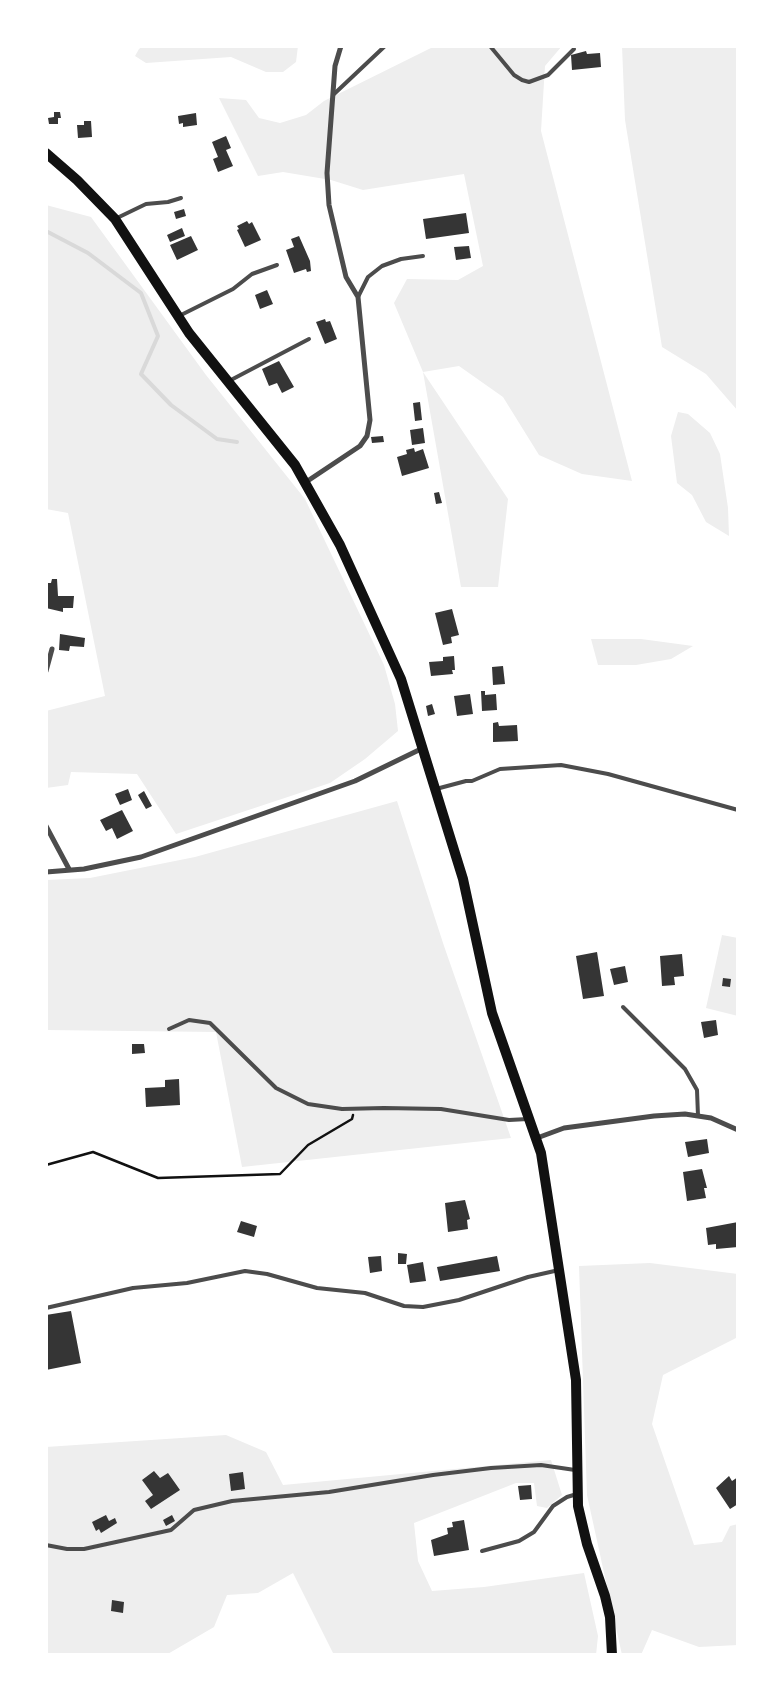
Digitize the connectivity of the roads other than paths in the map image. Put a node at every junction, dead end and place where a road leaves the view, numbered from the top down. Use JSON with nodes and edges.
{"nodes":[{"id":1,"x":341,"y":46,"type":"edge"},
{"id":2,"x":385,"y":46,"type":"edge"},
{"id":3,"x":490,"y":46,"type":"edge"},
{"id":4,"x":574,"y":49,"type":"dead end"},
{"id":5,"x":333,"y":95,"type":"junction"},
{"id":6,"x":48,"y":158,"type":"edge"},
{"id":7,"x":181,"y":198,"type":"dead end"},
{"id":8,"x":115,"y":219,"type":"junction"},
{"id":9,"x":423,"y":256,"type":"dead end"},
{"id":10,"x":277,"y":265,"type":"dead end"},
{"id":11,"x":358,"y":297,"type":"junction"},
{"id":12,"x":177,"y":317,"type":"junction"},
{"id":13,"x":309,"y":339,"type":"dead end"},
{"id":14,"x":227,"y":382,"type":"junction"},
{"id":15,"x":306,"y":482,"type":"junction"},
{"id":16,"x":52,"y":650,"type":"dead end"},
{"id":17,"x":46,"y":671,"type":"edge"},
{"id":18,"x":424,"y":748,"type":"junction"},
{"id":19,"x":436,"y":789,"type":"junction"},
{"id":20,"x":738,"y":810,"type":"edge"},
{"id":21,"x":46,"y":826,"type":"edge"},
{"id":22,"x":69,"y":869,"type":"junction"},
{"id":23,"x":46,"y":872,"type":"edge"},
{"id":24,"x":623,"y":1007,"type":"dead end"},
{"id":25,"x":169,"y":1029,"type":"dead end"},
{"id":26,"x":698,"y":1116,"type":"junction"},
{"id":27,"x":530,"y":1118,"type":"junction"},
{"id":28,"x":738,"y":1130,"type":"edge"},
{"id":29,"x":537,"y":1138,"type":"junction"},
{"id":30,"x":559,"y":1270,"type":"junction"},
{"id":31,"x":46,"y":1308,"type":"edge"},
{"id":32,"x":577,"y":1470,"type":"junction"},
{"id":33,"x":577,"y":1494,"type":"junction"},
{"id":34,"x":46,"y":1545,"type":"edge"},
{"id":35,"x":482,"y":1551,"type":"dead end"},
{"id":36,"x":612,"y":1655,"type":"edge"}],
"edges":[{"from":1,"to":5,"type":"street"},
{"from":2,"to":5,"type":"lane"},
{"from":3,"to":4,"type":"lane"},
{"from":5,"to":11,"type":"street"},
{"from":6,"to":8,"type":"main road"},
{"from":7,"to":8,"type":"lane"},
{"from":8,"to":12,"type":"main road"},
{"from":9,"to":11,"type":"lane"},
{"from":10,"to":12,"type":"lane"},
{"from":11,"to":15,"type":"street"},
{"from":12,"to":14,"type":"main road"},
{"from":13,"to":14,"type":"lane"},
{"from":14,"to":15,"type":"main road"},
{"from":15,"to":18,"type":"main road"},
{"from":16,"to":17,"type":"street"},
{"from":18,"to":19,"type":"main road"},
{"from":18,"to":22,"type":"street"},
{"from":19,"to":20,"type":"lane"},
{"from":19,"to":27,"type":"main road"},
{"from":21,"to":22,"type":"street"},
{"from":22,"to":23,"type":"street"},
{"from":24,"to":26,"type":"lane"},
{"from":25,"to":27,"type":"lane"},
{"from":26,"to":28,"type":"street"},
{"from":26,"to":29,"type":"street"},
{"from":27,"to":29,"type":"main road"},
{"from":29,"to":30,"type":"main road"},
{"from":30,"to":31,"type":"lane"},
{"from":30,"to":32,"type":"main road"},
{"from":32,"to":33,"type":"main road"},
{"from":32,"to":34,"type":"lane"},
{"from":33,"to":35,"type":"lane"},
{"from":33,"to":36,"type":"main road"}]}
